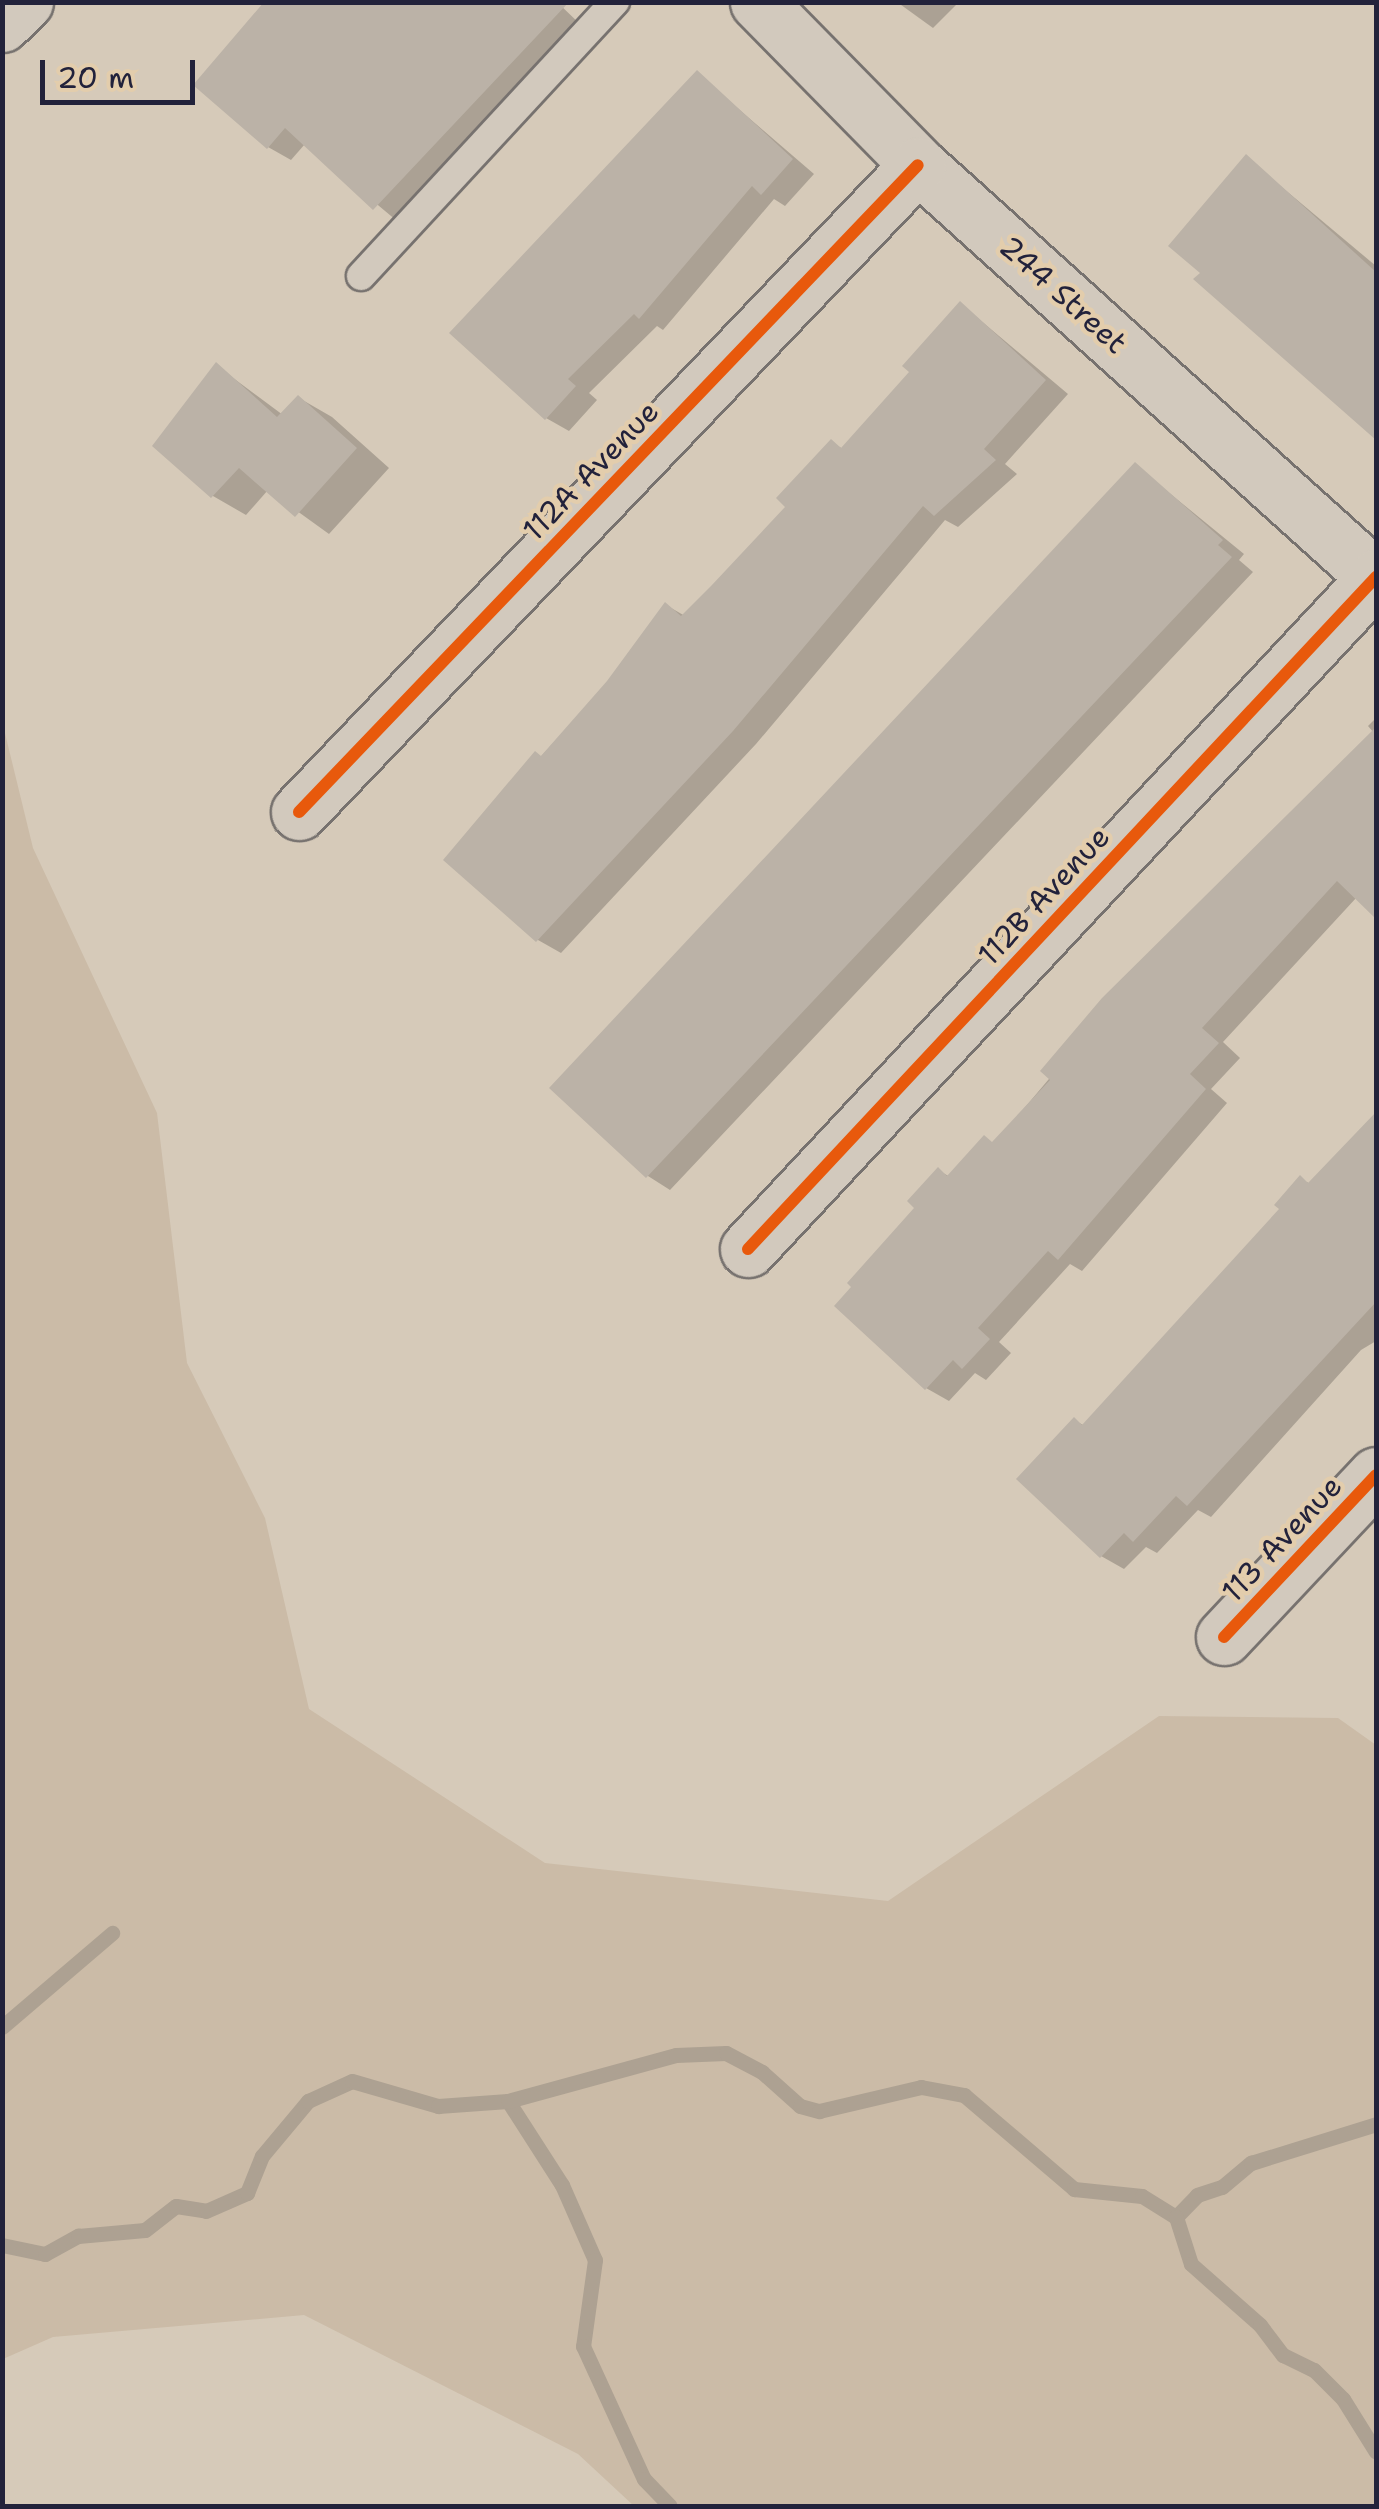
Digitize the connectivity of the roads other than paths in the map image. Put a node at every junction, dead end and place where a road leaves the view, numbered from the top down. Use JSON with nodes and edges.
{"nodes":[{"id":1,"x":25,"y":2,"type":"edge"},
{"id":2,"x":615,"y":2,"type":"edge"},
{"id":3,"x":758,"y":2,"type":"edge"},
{"id":4,"x":2,"y":24,"type":"edge"},
{"id":5,"x":918,"y":165,"type":"junction"},
{"id":6,"x":361,"y":276,"type":"dead end"},
{"id":7,"x":1376,"y":577,"type":"edge"},
{"id":8,"x":300,"y":812,"type":"dead end"},
{"id":9,"x":748,"y":1249,"type":"dead end"},
{"id":10,"x":1376,"y":1475,"type":"edge"},
{"id":11,"x":1224,"y":1637,"type":"dead end"}],
"edges":[{"from":1,"to":4,"type":"street"},
{"from":2,"to":6,"type":"lane"},
{"from":3,"to":5,"type":"street","name":"244 Street"},
{"from":5,"to":7,"type":"street","name":"244 Street"},
{"from":5,"to":8,"type":"street","name":"112A Avenue"},
{"from":7,"to":9,"type":"street","name":"112B Avenue"},
{"from":10,"to":11,"type":"street","name":"113 Avenue"}]}
